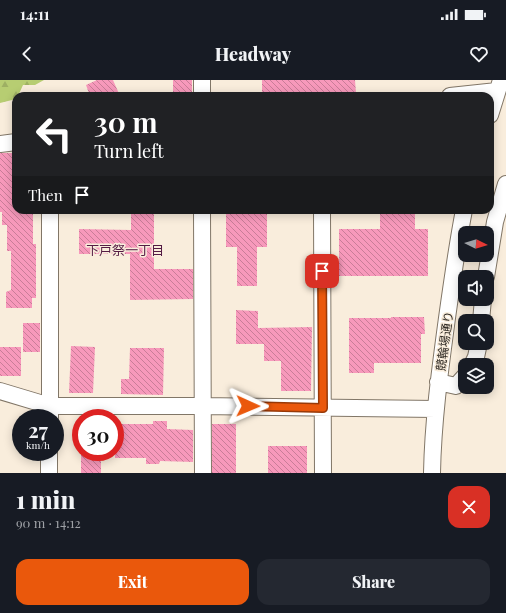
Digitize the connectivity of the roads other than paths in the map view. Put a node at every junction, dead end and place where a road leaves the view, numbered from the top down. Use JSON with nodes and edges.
{"nodes":[{"id":1,"x":202,"y":80,"type":"edge"},
{"id":2,"x":499,"y":85,"type":"edge"},
{"id":3,"x":202,"y":92,"type":"edge"},
{"id":4,"x":468,"y":92,"type":"edge"},
{"id":5,"x":494,"y":102,"type":"edge"},
{"id":6,"x":12,"y":142,"type":"edge"},
{"id":7,"x":0,"y":144,"type":"edge"},
{"id":8,"x":506,"y":184,"type":"edge"},
{"id":9,"x":50,"y":214,"type":"edge"},
{"id":10,"x":202,"y":214,"type":"edge"},
{"id":11,"x":322,"y":214,"type":"edge"},
{"id":12,"x":463,"y":214,"type":"edge"},
{"id":13,"x":487,"y":270,"type":"edge"},
{"id":14,"x":438,"y":382,"type":"junction"},
{"id":15,"x":458,"y":384,"type":"edge"},
{"id":16,"x":0,"y":391,"type":"edge"},
{"id":17,"x":202,"y":406,"type":"junction"},
{"id":18,"x":323,"y":408,"type":"junction"},
{"id":19,"x":43,"y":409,"type":"edge"},
{"id":20,"x":50,"y":409,"type":"edge"},
{"id":21,"x":436,"y":409,"type":"junction"},
{"id":22,"x":64,"y":411,"type":"edge"},
{"id":23,"x":49,"y":461,"type":"edge"},
{"id":24,"x":49,"y":473,"type":"edge"},
{"id":25,"x":203,"y":473,"type":"edge"},
{"id":26,"x":323,"y":473,"type":"edge"},
{"id":27,"x":432,"y":473,"type":"edge"}],
"edges":[{"from":1,"to":3,"type":"street"},
{"from":2,"to":4,"type":"street"},
{"from":2,"to":5,"type":"street"},
{"from":6,"to":7,"type":"street"},
{"from":8,"to":13,"type":"street"},
{"from":9,"to":20,"type":"street"},
{"from":10,"to":17,"type":"street"},
{"from":11,"to":18,"type":"street"},
{"from":12,"to":14,"type":"street","name":"競輪場通り"},
{"from":14,"to":15,"type":"street"},
{"from":14,"to":21,"type":"street","name":"競輪場通り"},
{"from":16,"to":19,"type":"street"},
{"from":17,"to":18,"type":"street"},
{"from":17,"to":22,"type":"street"},
{"from":17,"to":25,"type":"street"},
{"from":18,"to":21,"type":"street"},
{"from":18,"to":26,"type":"street"},
{"from":21,"to":27,"type":"street","name":"競輪場通り"},
{"from":23,"to":24,"type":"street"}]}
